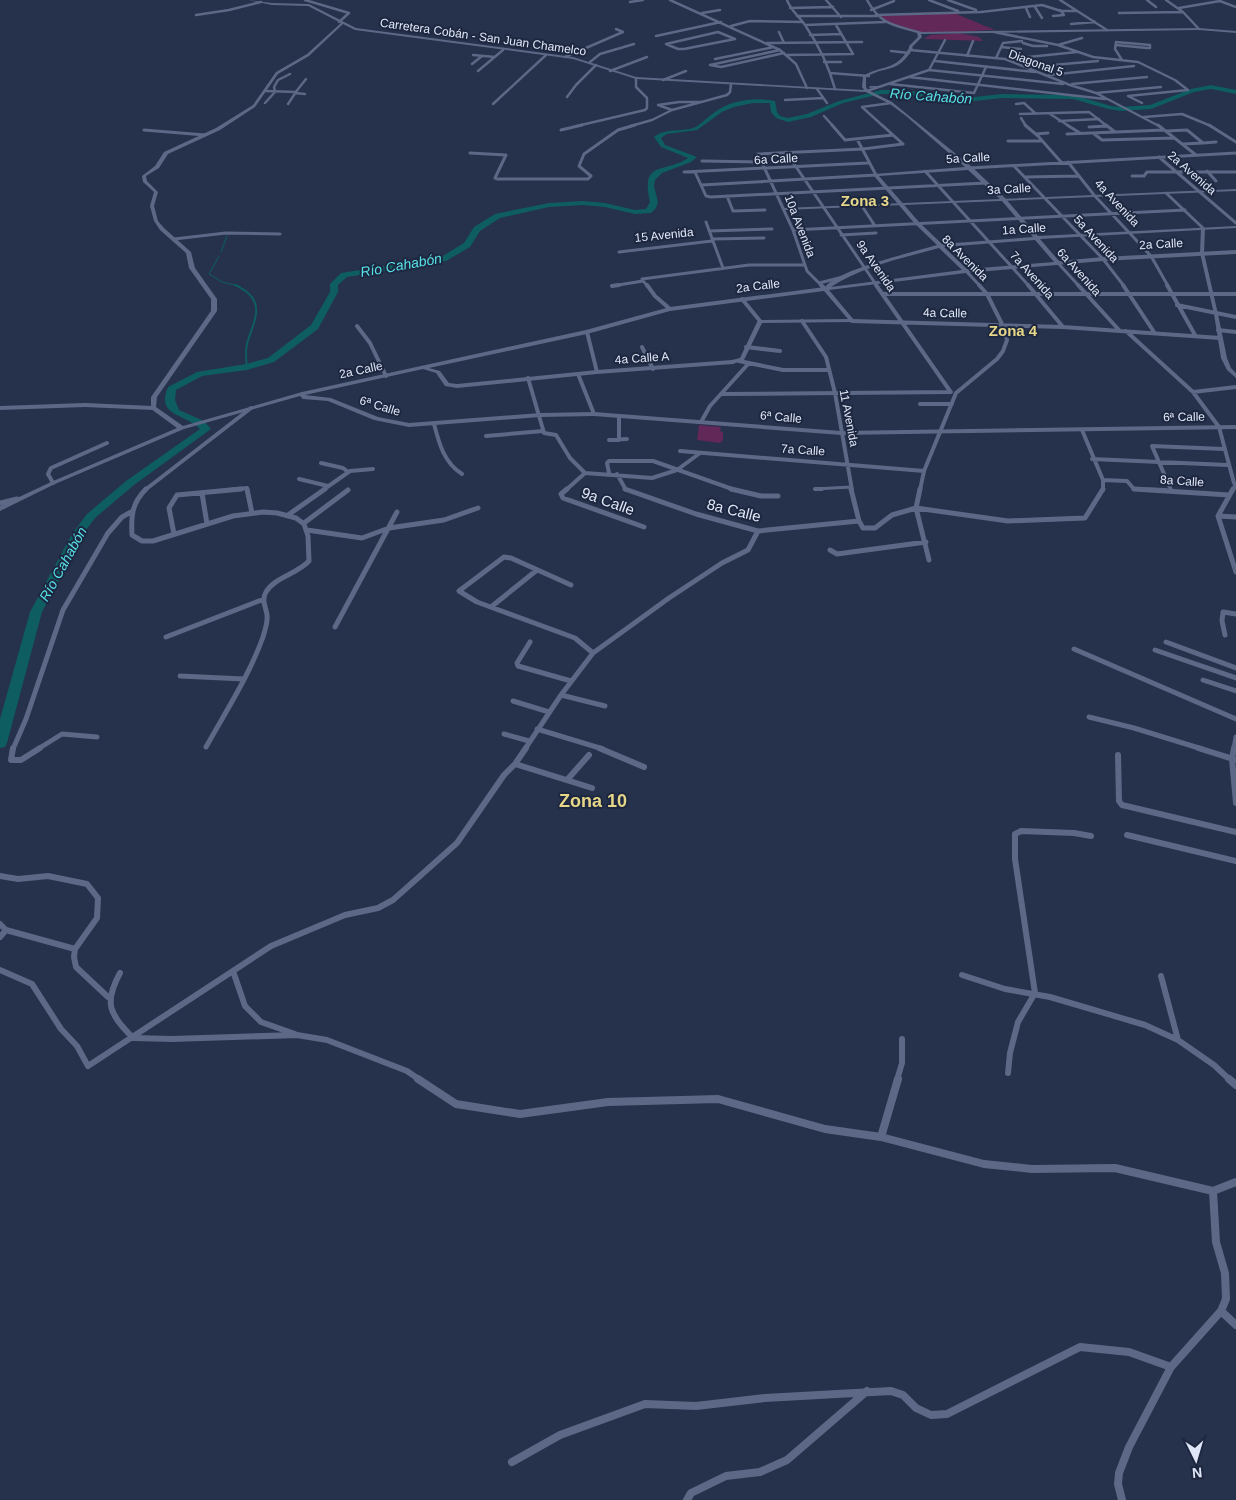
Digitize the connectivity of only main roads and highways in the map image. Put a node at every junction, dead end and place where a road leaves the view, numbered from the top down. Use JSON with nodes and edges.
{"nodes":[{"id":1,"x":250,"y":0,"type":"edge"},
{"id":2,"x":341,"y":22,"type":"junction"},
{"id":3,"x":335,"y":29,"type":"junction"},
{"id":4,"x":360,"y":30,"type":"junction"},
{"id":5,"x":1236,"y":32,"type":"edge"},
{"id":6,"x":922,"y":35,"type":"joint"},
{"id":7,"x":910,"y":50,"type":"joint"},
{"id":8,"x":869,"y":90,"type":"junction"},
{"id":9,"x":970,"y":168,"type":"junction"},
{"id":10,"x":876,"y":174,"type":"joint"},
{"id":11,"x":1236,"y":227,"type":"edge"},
{"id":12,"x":1035,"y":238,"type":"junction"},
{"id":13,"x":940,"y":246,"type":"junction"},
{"id":14,"x":1236,"y":252,"type":"edge"},
{"id":15,"x":1057,"y":262,"type":"junction"},
{"id":16,"x":966,"y":271,"type":"junction"},
{"id":17,"x":844,"y":276,"type":"joint"},
{"id":18,"x":824,"y":289,"type":"junction"},
{"id":19,"x":852,"y":321,"type":"joint"},
{"id":20,"x":739,"y":361,"type":"joint"},
{"id":21,"x":424,"y":368,"type":"junction"},
{"id":22,"x":457,"y":386,"type":"joint"},
{"id":23,"x":324,"y":389,"type":"junction"},
{"id":24,"x":291,"y":397,"type":"junction"},
{"id":25,"x":329,"y":399,"type":"junction"},
{"id":26,"x":209,"y":420,"type":"joint"},
{"id":27,"x":186,"y":427,"type":"junction"},
{"id":28,"x":1236,"y":427,"type":"edge"},
{"id":29,"x":0,"y":509,"type":"edge"}],
"edges":[{"from":1,"to":2,"type":"main road","name":"Carretera Cobán - San Juan Chamelco"},
{"from":2,"to":3,"type":"main road"},
{"from":2,"to":4,"type":"main road","name":"Carretera Cobán - San Juan Chamelco"},
{"from":3,"to":4,"type":"main road"},
{"from":3,"to":27,"type":"main road"},
{"from":4,"to":8,"type":"main road","name":"Carretera Cobán - San Juan Chamelco"},
{"from":5,"to":6,"type":"main road"},
{"from":6,"to":7,"type":"main road"},
{"from":7,"to":8,"type":"main road"},
{"from":8,"to":9,"type":"main road","name":"6a Avenida"},
{"from":9,"to":10,"type":"main road","name":"5a Calle"},
{"from":9,"to":12,"type":"main road","name":"6a Avenida"},
{"from":10,"to":13,"type":"main road","name":"8a Avenida"},
{"from":11,"to":12,"type":"main road","name":"1a Calle"},
{"from":12,"to":13,"type":"main road","name":"1a Calle"},
{"from":12,"to":15,"type":"main road","name":"6a Avenida"},
{"from":13,"to":16,"type":"main road","name":"8a Avenida"},
{"from":13,"to":17,"type":"main road","name":"1a Calle"},
{"from":14,"to":15,"type":"main road","name":"2a Calle"},
{"from":15,"to":16,"type":"main road","name":"2a Calle"},
{"from":16,"to":18,"type":"main road","name":"2a Calle"},
{"from":17,"to":18,"type":"main road"},
{"from":18,"to":19,"type":"main road","name":"10a Avenida"},
{"from":18,"to":21,"type":"main road","name":"2a Calle"},
{"from":19,"to":20,"type":"main road","name":"4a Calle"},
{"from":20,"to":22,"type":"main road","name":"4a Calle A"},
{"from":21,"to":22,"type":"main road"},
{"from":21,"to":23,"type":"main road","name":"2a Calle"},
{"from":23,"to":24,"type":"main road","name":"2a Calle"},
{"from":23,"to":25,"type":"main road"},
{"from":24,"to":25,"type":"main road","name":"6ª Calle"},
{"from":24,"to":26,"type":"main road"},
{"from":25,"to":28,"type":"main road","name":"6ª Calle"},
{"from":26,"to":27,"type":"main road"},
{"from":27,"to":29,"type":"main road"}]}
